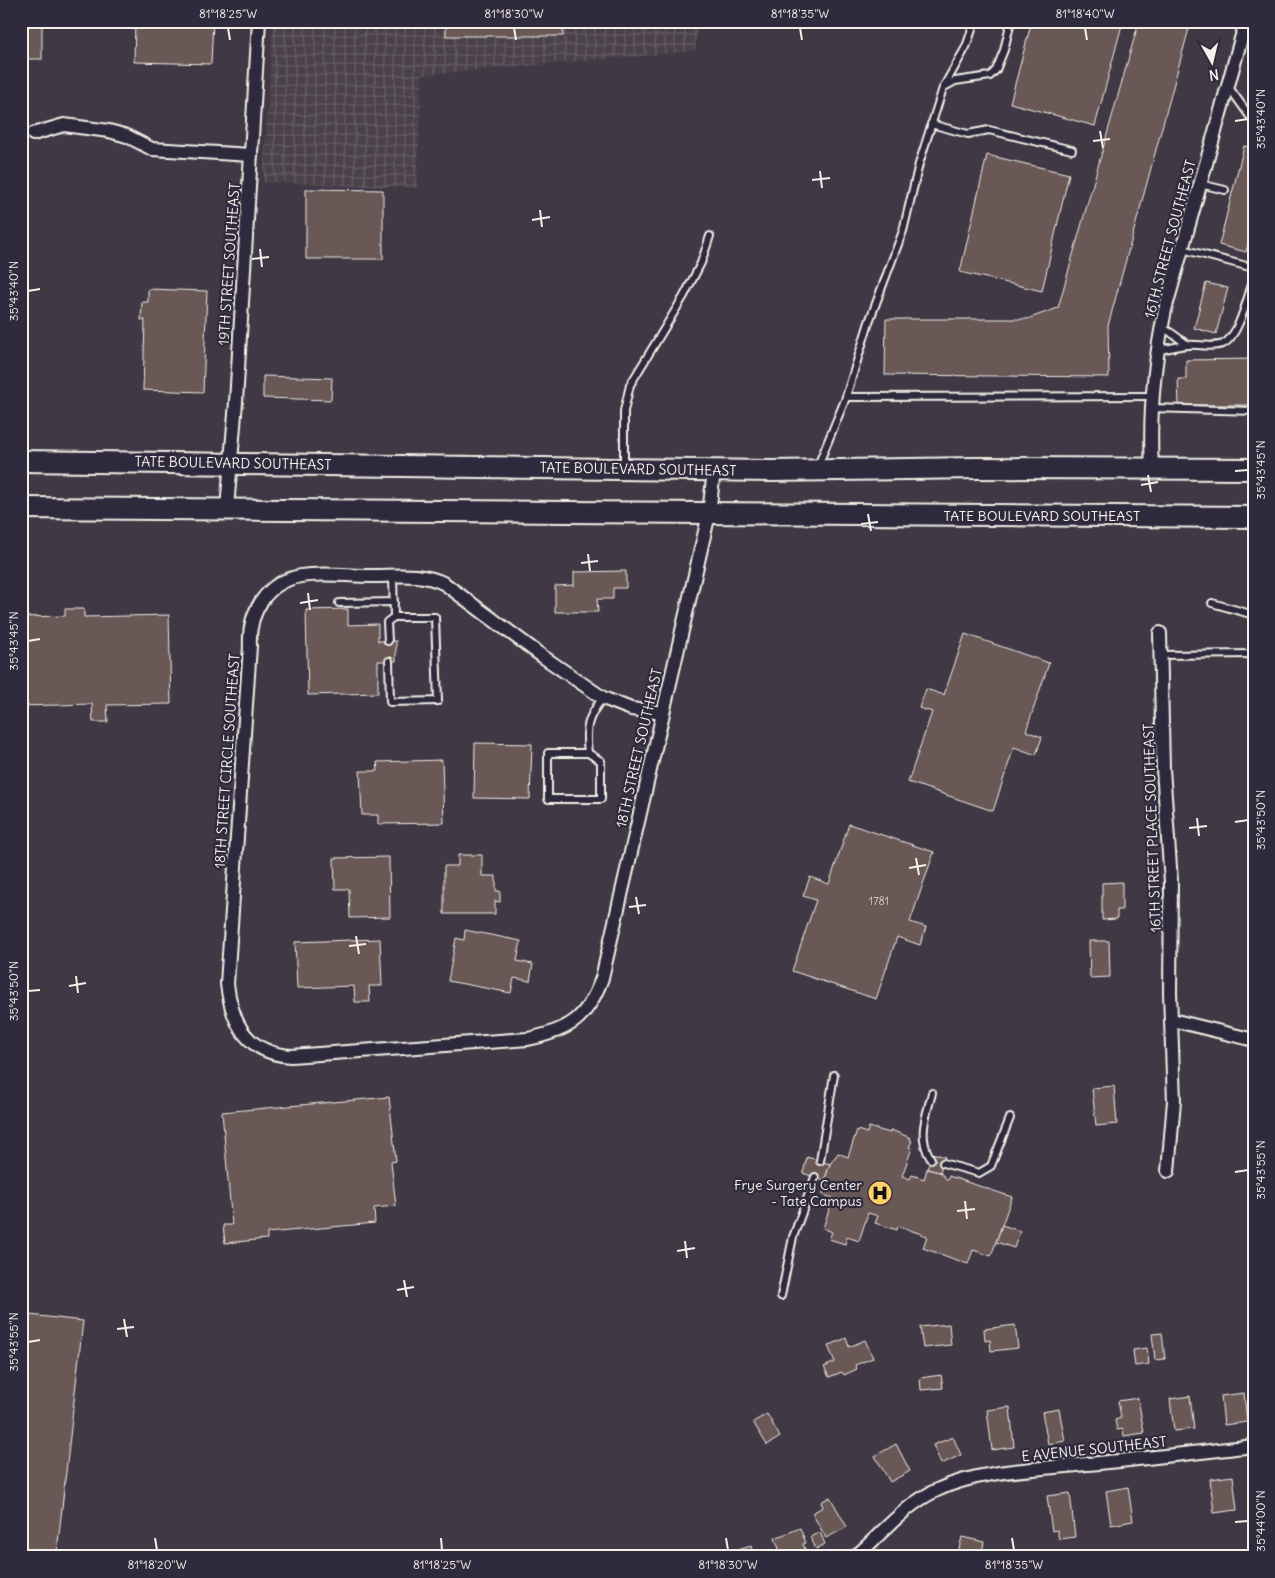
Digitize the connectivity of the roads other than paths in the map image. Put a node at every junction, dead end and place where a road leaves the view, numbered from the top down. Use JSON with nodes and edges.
{"nodes":[{"id":1,"x":258,"y":21,"type":"edge"},
{"id":2,"x":975,"y":21,"type":"edge"},
{"id":3,"x":1011,"y":21,"type":"edge"},
{"id":4,"x":1246,"y":21,"type":"edge"},
{"id":5,"x":1228,"y":86,"type":"junction"},
{"id":6,"x":942,"y":88,"type":"junction"},
{"id":7,"x":1254,"y":122,"type":"edge"},
{"id":8,"x":931,"y":124,"type":"junction"},
{"id":9,"x":33,"y":134,"type":"dead end"},
{"id":10,"x":1072,"y":150,"type":"dead end"},
{"id":11,"x":251,"y":155,"type":"junction"},
{"id":12,"x":1200,"y":184,"type":"junction"},
{"id":13,"x":1225,"y":190,"type":"dead end"},
{"id":14,"x":710,"y":236,"type":"dead end"},
{"id":15,"x":1182,"y":249,"type":"junction"},
{"id":16,"x":1254,"y":268,"type":"edge"},
{"id":17,"x":1254,"y":278,"type":"edge"},
{"id":18,"x":1161,"y":328,"type":"junction"},
{"id":19,"x":1188,"y":345,"type":"junction"},
{"id":20,"x":1157,"y":350,"type":"junction"},
{"id":21,"x":846,"y":397,"type":"junction"},
{"id":22,"x":1151,"y":402,"type":"junction"},
{"id":23,"x":1254,"y":411,"type":"edge"},
{"id":24,"x":21,"y":461,"type":"edge"},
{"id":25,"x":230,"y":463,"type":"junction"},
{"id":26,"x":1152,"y":468,"type":"junction"},
{"id":27,"x":624,"y":469,"type":"junction"},
{"id":28,"x":1254,"y":469,"type":"edge"},
{"id":29,"x":714,"y":470,"type":"junction"},
{"id":30,"x":815,"y":472,"type":"junction"},
{"id":31,"x":21,"y":508,"type":"edge"},
{"id":32,"x":227,"y":508,"type":"junction"},
{"id":33,"x":709,"y":514,"type":"junction"},
{"id":34,"x":1254,"y":516,"type":"edge"},
{"id":35,"x":393,"y":576,"type":"junction"},
{"id":36,"x":394,"y":602,"type":"junction"},
{"id":37,"x":339,"y":603,"type":"dead end"},
{"id":38,"x":1212,"y":603,"type":"dead end"},
{"id":39,"x":1254,"y":615,"type":"edge"},
{"id":40,"x":394,"y":617,"type":"junction"},
{"id":41,"x":1160,"y":634,"type":"dead end"},
{"id":42,"x":388,"y":641,"type":"dead end"},
{"id":43,"x":1254,"y":654,"type":"edge"},
{"id":44,"x":1160,"y":655,"type":"junction"},
{"id":45,"x":389,"y":661,"type":"dead end"},
{"id":46,"x":603,"y":698,"type":"junction"},
{"id":47,"x":663,"y":713,"type":"junction"},
{"id":48,"x":588,"y":754,"type":"junction"},
{"id":49,"x":1172,"y":1020,"type":"junction"},
{"id":50,"x":572,"y":1024,"type":"joint"},
{"id":51,"x":1254,"y":1040,"type":"edge"},
{"id":52,"x":834,"y":1075,"type":"dead end"},
{"id":53,"x":932,"y":1093,"type":"dead end"},
{"id":54,"x":1010,"y":1118,"type":"dead end"},
{"id":55,"x":931,"y":1159,"type":"dead end"},
{"id":56,"x":820,"y":1161,"type":"dead end"},
{"id":57,"x":943,"y":1163,"type":"dead end"},
{"id":58,"x":1168,"y":1171,"type":"dead end"},
{"id":59,"x":815,"y":1177,"type":"dead end"},
{"id":60,"x":781,"y":1296,"type":"dead end"},
{"id":61,"x":1254,"y":1446,"type":"edge"},
{"id":62,"x":854,"y":1557,"type":"edge"}],
"edges":[{"from":1,"to":11,"type":"street","name":"19TH STREET SOUTHEAST"},
{"from":2,"to":6,"type":"lane"},
{"from":3,"to":6,"type":"lane"},
{"from":4,"to":5,"type":"street","name":"16TH STREET SOUTHEAST"},
{"from":5,"to":7,"type":"lane"},
{"from":5,"to":12,"type":"street","name":"16TH STREET SOUTHEAST"},
{"from":6,"to":8,"type":"lane"},
{"from":8,"to":10,"type":"lane"},
{"from":8,"to":21,"type":"lane"},
{"from":9,"to":11,"type":"street"},
{"from":11,"to":25,"type":"street","name":"19TH STREET SOUTHEAST"},
{"from":12,"to":13,"type":"lane"},
{"from":12,"to":15,"type":"street","name":"16TH STREET SOUTHEAST"},
{"from":14,"to":27,"type":"lane"},
{"from":15,"to":16,"type":"lane"},
{"from":15,"to":18,"type":"street","name":"16TH STREET SOUTHEAST"},
{"from":17,"to":19,"type":"lane"},
{"from":18,"to":19,"type":"lane"},
{"from":18,"to":20,"type":"street","name":"16TH STREET SOUTHEAST"},
{"from":19,"to":20,"type":"lane"},
{"from":20,"to":22,"type":"street","name":"16TH STREET SOUTHEAST"},
{"from":21,"to":22,"type":"lane"},
{"from":21,"to":30,"type":"lane"},
{"from":22,"to":23,"type":"lane"},
{"from":22,"to":26,"type":"street","name":"16TH STREET SOUTHEAST"},
{"from":24,"to":25,"type":"main road","name":"TATE BOULEVARD SOUTHEAST"},
{"from":25,"to":27,"type":"main road","name":"TATE BOULEVARD SOUTHEAST"},
{"from":25,"to":32,"type":"street","name":"19TH STREET SOUTHEAST"},
{"from":26,"to":28,"type":"main road","name":"TATE BOULEVARD SOUTHEAST"},
{"from":26,"to":30,"type":"main road","name":"TATE BOULEVARD SOUTHEAST"},
{"from":27,"to":29,"type":"main road","name":"TATE BOULEVARD SOUTHEAST"},
{"from":29,"to":30,"type":"main road","name":"TATE BOULEVARD SOUTHEAST"},
{"from":29,"to":33,"type":"street","name":"18TH STREET SOUTHEAST"},
{"from":31,"to":32,"type":"main road","name":"TATE BOULEVARD SOUTHEAST"},
{"from":32,"to":33,"type":"main road","name":"TATE BOULEVARD SOUTHEAST"},
{"from":33,"to":34,"type":"main road","name":"TATE BOULEVARD SOUTHEAST"},
{"from":33,"to":47,"type":"street","name":"18TH STREET SOUTHEAST"},
{"from":35,"to":36,"type":"lane"},
{"from":35,"to":46,"type":"street","name":"18TH STREET CIRCLE SOUTHEAST"},
{"from":35,"to":50,"type":"street","name":"18TH STREET CIRCLE SOUTHEAST"},
{"from":36,"to":37,"type":"lane"},
{"from":36,"to":40,"type":"lane"},
{"from":38,"to":39,"type":"lane"},
{"from":40,"to":42,"type":"lane"},
{"from":40,"to":45,"type":"lane"},
{"from":41,"to":44,"type":"street","name":"16TH STREET PLACE SOUTHEAST"},
{"from":43,"to":44,"type":"lane"},
{"from":44,"to":49,"type":"street","name":"16TH STREET PLACE SOUTHEAST"},
{"from":46,"to":47,"type":"street","name":"18TH STREET CIRCLE SOUTHEAST"},
{"from":46,"to":48,"type":"lane"},
{"from":47,"to":50,"type":"street","name":"18TH STREET SOUTHEAST"},
{"from":48,"to":48,"type":"lane"},
{"from":49,"to":51,"type":"street"},
{"from":49,"to":58,"type":"street"},
{"from":52,"to":56,"type":"lane"},
{"from":53,"to":55,"type":"lane"},
{"from":54,"to":57,"type":"lane"},
{"from":59,"to":60,"type":"lane"},
{"from":61,"to":62,"type":"street","name":"E AVENUE SOUTHEAST"}]}
